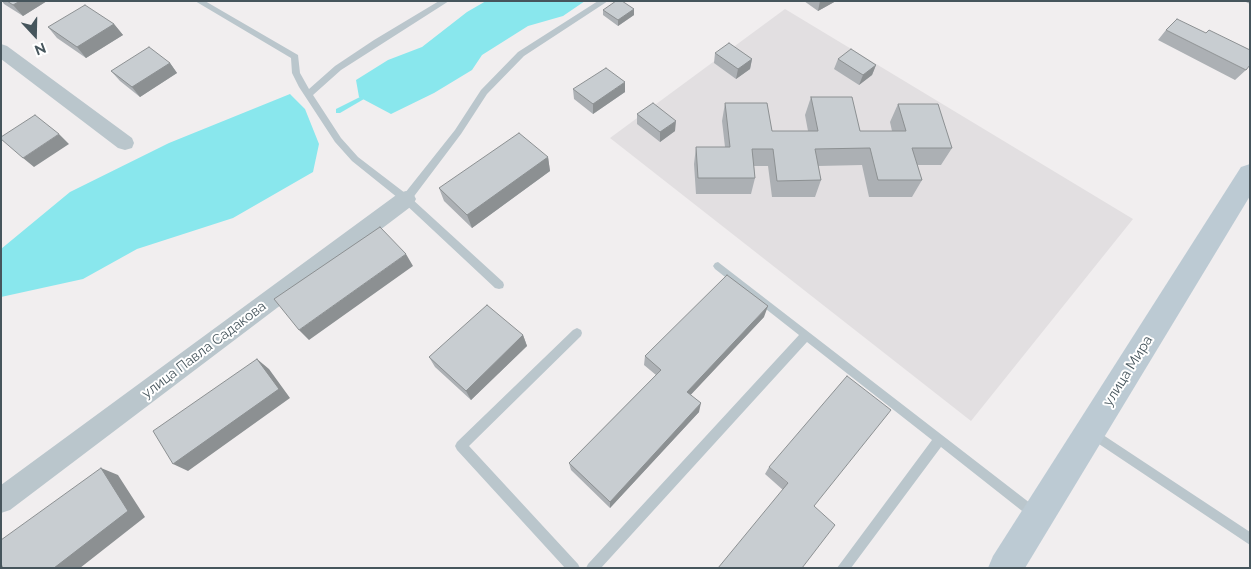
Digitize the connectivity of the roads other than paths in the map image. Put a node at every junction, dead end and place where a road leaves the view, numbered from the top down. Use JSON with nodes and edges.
{"nodes":[{"id":1,"x":199,"y":1,"type":"edge"},
{"id":2,"x":445,"y":1,"type":"edge"},
{"id":3,"x":604,"y":1,"type":"edge"},
{"id":4,"x":1,"y":50,"type":"edge"},
{"id":5,"x":308,"y":94,"type":"junction"},
{"id":6,"x":125,"y":143,"type":"dead end"},
{"id":7,"x":1250,"y":174,"type":"edge"},
{"id":8,"x":406,"y":199,"type":"junction"},
{"id":9,"x":718,"y":266,"type":"dead end"},
{"id":10,"x":499,"y":285,"type":"dead end"},
{"id":11,"x":577,"y":333,"type":"dead end"},
{"id":12,"x":806,"y":335,"type":"junction"},
{"id":13,"x":1090,"y":432,"type":"junction"},
{"id":14,"x":940,"y":439,"type":"junction"},
{"id":15,"x":1,"y":501,"type":"edge"},
{"id":16,"x":1038,"y":516,"type":"junction"},
{"id":17,"x":1250,"y":539,"type":"edge"},
{"id":18,"x":574,"y":568,"type":"edge"},
{"id":19,"x":592,"y":568,"type":"edge"},
{"id":20,"x":843,"y":568,"type":"edge"},
{"id":21,"x":1005,"y":568,"type":"edge"}],
"edges":[{"from":1,"to":5,"type":"lane"},
{"from":2,"to":5,"type":"lane"},
{"from":3,"to":8,"type":"lane"},
{"from":4,"to":6,"type":"street"},
{"from":5,"to":8,"type":"lane"},
{"from":7,"to":13,"type":"street","name":"улица Мира"},
{"from":8,"to":10,"type":"lane"},
{"from":8,"to":15,"type":"street","name":"улица Павла Садакова"},
{"from":9,"to":12,"type":"lane"},
{"from":11,"to":18,"type":"lane"},
{"from":12,"to":14,"type":"lane"},
{"from":12,"to":19,"type":"lane"},
{"from":13,"to":16,"type":"street","name":"улица Мира"},
{"from":13,"to":17,"type":"lane"},
{"from":14,"to":16,"type":"lane"},
{"from":14,"to":20,"type":"lane"},
{"from":16,"to":21,"type":"street","name":"улица Мира"}]}
